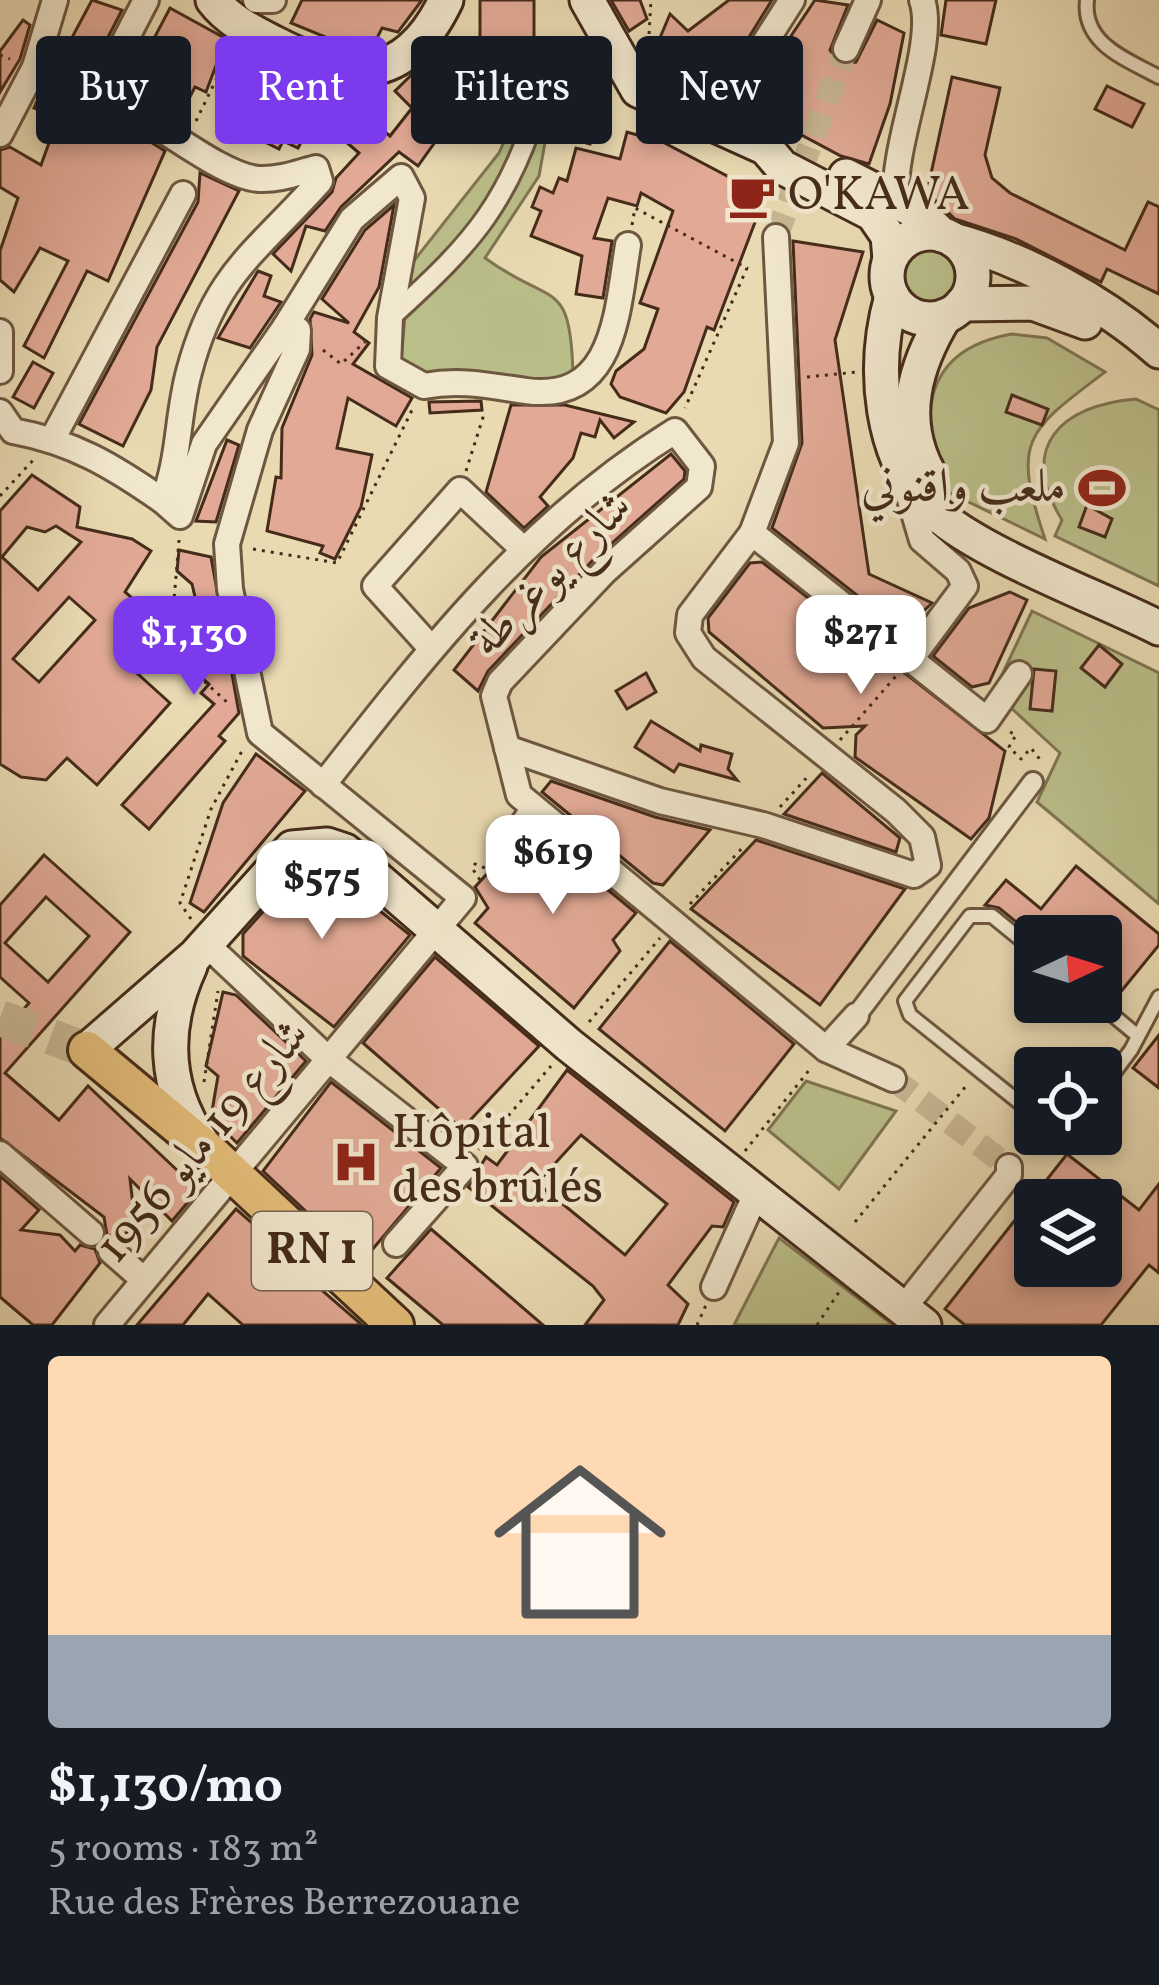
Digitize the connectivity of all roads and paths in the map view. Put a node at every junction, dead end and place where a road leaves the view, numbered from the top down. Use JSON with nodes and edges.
{"nodes":[{"id":1,"x":55,"y":0,"type":"edge"},
{"id":2,"x":146,"y":0,"type":"edge"},
{"id":3,"x":212,"y":0,"type":"edge"},
{"id":4,"x":273,"y":0,"type":"edge"},
{"id":5,"x":446,"y":0,"type":"edge"},
{"id":6,"x":587,"y":0,"type":"edge"},
{"id":7,"x":651,"y":0,"type":"edge"},
{"id":8,"x":792,"y":0,"type":"edge"},
{"id":9,"x":868,"y":0,"type":"edge"},
{"id":10,"x":1087,"y":0,"type":"edge"},
{"id":11,"x":923,"y":2,"type":"edge"},
{"id":12,"x":249,"y":13,"type":"edge"},
{"id":13,"x":127,"y":36,"type":"edge"},
{"id":14,"x":605,"y":36,"type":"edge"},
{"id":15,"x":649,"y":36,"type":"edge"},
{"id":16,"x":769,"y":36,"type":"edge"},
{"id":17,"x":612,"y":49,"type":"edge"},
{"id":18,"x":846,"y":49,"type":"tunnel mouth"},
{"id":19,"x":35,"y":68,"type":"joint"},
{"id":20,"x":1159,"y":77,"type":"edge"},
{"id":21,"x":636,"y":83,"type":"edge"},
{"id":22,"x":191,"y":126,"type":"edge"},
{"id":23,"x":0,"y":134,"type":"edge"},
{"id":24,"x":187,"y":144,"type":"edge"},
{"id":25,"x":527,"y":144,"type":"edge"},
{"id":26,"x":757,"y":144,"type":"edge"},
{"id":27,"x":766,"y":148,"type":"junction"},
{"id":28,"x":183,"y":194,"type":"dead end"},
{"id":29,"x":896,"y":200,"type":"junction"},
{"id":30,"x":776,"y":237,"type":"tunnel mouth"},
{"id":31,"x":948,"y":237,"type":"junction"},
{"id":32,"x":628,"y":245,"type":"joint"},
{"id":33,"x":890,"y":259,"type":"junction"},
{"id":34,"x":747,"y":268,"type":"junction"},
{"id":35,"x":774,"y":280,"type":"junction"},
{"id":36,"x":892,"y":296,"type":"junction"},
{"id":37,"x":954,"y":310,"type":"junction"},
{"id":38,"x":390,"y":318,"type":"junction"},
{"id":39,"x":292,"y":328,"type":"junction"},
{"id":40,"x":0,"y":332,"type":"edge"},
{"id":41,"x":0,"y":370,"type":"edge"},
{"id":42,"x":881,"y":370,"type":"junction"},
{"id":43,"x":825,"y":375,"type":"dead end"},
{"id":44,"x":494,"y":385,"type":"junction"},
{"id":45,"x":424,"y":386,"type":"junction"},
{"id":46,"x":0,"y":412,"type":"edge"},
{"id":47,"x":675,"y":431,"type":"junction"},
{"id":48,"x":53,"y":438,"type":"junction"},
{"id":49,"x":899,"y":460,"type":"junction"},
{"id":50,"x":460,"y":490,"type":"junction"},
{"id":51,"x":0,"y":496,"type":"edge"},
{"id":52,"x":172,"y":508,"type":"junction"},
{"id":53,"x":752,"y":533,"type":"junction"},
{"id":54,"x":227,"y":544,"type":"junction"},
{"id":55,"x":521,"y":547,"type":"junction"},
{"id":56,"x":1082,"y":589,"type":"junction"},
{"id":57,"x":1159,"y":609,"type":"edge"},
{"id":58,"x":1159,"y":628,"type":"edge"},
{"id":59,"x":1159,"y":645,"type":"edge"},
{"id":60,"x":431,"y":648,"type":"junction"},
{"id":61,"x":910,"y":660,"type":"junction"},
{"id":62,"x":1019,"y":674,"type":"dead end"},
{"id":63,"x":987,"y":720,"type":"junction"},
{"id":64,"x":260,"y":733,"type":"junction"},
{"id":65,"x":507,"y":748,"type":"junction"},
{"id":66,"x":829,"y":753,"type":"junction"},
{"id":67,"x":1033,"y":782,"type":"joint"},
{"id":68,"x":323,"y":785,"type":"junction"},
{"id":69,"x":526,"y":800,"type":"junction"},
{"id":70,"x":763,"y":826,"type":"junction"},
{"id":71,"x":500,"y":854,"type":"joint"},
{"id":72,"x":460,"y":897,"type":"junction"},
{"id":73,"x":671,"y":925,"type":"junction"},
{"id":74,"x":435,"y":932,"type":"junction"},
{"id":75,"x":1014,"y":934,"type":"edge"},
{"id":76,"x":210,"y":948,"type":"junction"},
{"id":77,"x":1159,"y":997,"type":"edge"},
{"id":78,"x":856,"y":1016,"type":"joint"},
{"id":79,"x":1122,"y":1023,"type":"edge"},
{"id":80,"x":1138,"y":1036,"type":"junction"},
{"id":81,"x":569,"y":1045,"type":"junction"},
{"id":82,"x":826,"y":1049,"type":"junction"},
{"id":83,"x":87,"y":1050,"type":"joint"},
{"id":84,"x":327,"y":1058,"type":"junction"},
{"id":85,"x":1122,"y":1059,"type":"edge"},
{"id":86,"x":892,"y":1079,"type":"tunnel mouth"},
{"id":87,"x":204,"y":1083,"type":"dead end"},
{"id":88,"x":966,"y":1086,"type":"dead end"},
{"id":89,"x":1014,"y":1098,"type":"edge"},
{"id":90,"x":0,"y":1154,"type":"edge"},
{"id":91,"x":218,"y":1162,"type":"junction"},
{"id":92,"x":465,"y":1166,"type":"junction"},
{"id":93,"x":1009,"y":1167,"type":"dead end"},
{"id":94,"x":727,"y":1174,"type":"junction"},
{"id":95,"x":755,"y":1196,"type":"junction"},
{"id":96,"x":855,"y":1222,"type":"dead end"},
{"id":97,"x":91,"y":1233,"type":"dead end"},
{"id":98,"x":396,"y":1244,"type":"dead end"},
{"id":99,"x":111,"y":1251,"type":"dead end"},
{"id":100,"x":144,"y":1280,"type":"junction"},
{"id":101,"x":843,"y":1286,"type":"dead end"},
{"id":102,"x":714,"y":1287,"type":"dead end"},
{"id":103,"x":913,"y":1317,"type":"edge"},
{"id":104,"x":107,"y":1325,"type":"edge"},
{"id":105,"x":395,"y":1325,"type":"edge"},
{"id":106,"x":817,"y":1325,"type":"edge"}],
"edges":[{"from":1,"to":19,"type":"street"},
{"from":2,"to":13,"type":"street"},
{"from":3,"to":12,"type":"main road"},
{"from":4,"to":12,"type":"street"},
{"from":5,"to":12,"type":"main road"},
{"from":6,"to":14,"type":"main road"},
{"from":7,"to":15,"type":"path"},
{"from":8,"to":16,"type":"street"},
{"from":9,"to":18,"type":"street"},
{"from":10,"to":20,"type":"lane"},
{"from":11,"to":29,"type":"street"},
{"from":12,"to":22,"type":"path"},
{"from":17,"to":21,"type":"main road"},
{"from":19,"to":23,"type":"street"},
{"from":24,"to":52,"type":"street"},
{"from":25,"to":38,"type":"street"},
{"from":26,"to":27,"type":"main road"},
{"from":27,"to":29,"type":"main road"},
{"from":27,"to":33,"type":"main road"},
{"from":28,"to":48,"type":"street"},
{"from":29,"to":31,"type":"main road"},
{"from":30,"to":35,"type":"street"},
{"from":31,"to":33,"type":"main road"},
{"from":31,"to":37,"type":"main road"},
{"from":31,"to":37,"type":"main road"},
{"from":32,"to":34,"type":"path"},
{"from":32,"to":44,"type":"street"},
{"from":33,"to":36,"type":"main road"},
{"from":34,"to":35,"type":"street"},
{"from":34,"to":47,"type":"path"},
{"from":35,"to":53,"type":"street"},
{"from":36,"to":37,"type":"main road"},
{"from":36,"to":42,"type":"main road"},
{"from":37,"to":57,"type":"main road"},
{"from":38,"to":39,"type":"path"},
{"from":38,"to":39,"type":"street"},
{"from":38,"to":45,"type":"street"},
{"from":39,"to":52,"type":"street"},
{"from":39,"to":54,"type":"street"},
{"from":40,"to":41,"type":"street"},
{"from":42,"to":43,"type":"path"},
{"from":42,"to":49,"type":"main road"},
{"from":44,"to":45,"type":"street"},
{"from":44,"to":50,"type":"path"},
{"from":45,"to":54,"type":"path"},
{"from":46,"to":48,"type":"street"},
{"from":47,"to":55,"type":"street"},
{"from":47,"to":65,"type":"street","name":"شارع يوغرطة"},
{"from":48,"to":51,"type":"path"},
{"from":48,"to":52,"type":"street"},
{"from":49,"to":56,"type":"main road"},
{"from":49,"to":61,"type":"street"},
{"from":50,"to":55,"type":"street"},
{"from":50,"to":60,"type":"street"},
{"from":52,"to":64,"type":"path"},
{"from":53,"to":61,"type":"street"},
{"from":53,"to":66,"type":"street"},
{"from":54,"to":64,"type":"street"},
{"from":55,"to":60,"type":"street"},
{"from":56,"to":58,"type":"main road"},
{"from":56,"to":59,"type":"lane"},
{"from":60,"to":68,"type":"street"},
{"from":61,"to":63,"type":"street"},
{"from":61,"to":66,"type":"path"},
{"from":62,"to":63,"type":"street"},
{"from":63,"to":67,"type":"path"},
{"from":64,"to":68,"type":"street"},
{"from":64,"to":76,"type":"path"},
{"from":65,"to":69,"type":"street","name":"شارع يوغرطة"},
{"from":65,"to":70,"type":"street"},
{"from":66,"to":70,"type":"path"},
{"from":66,"to":70,"type":"street"},
{"from":67,"to":78,"type":"street"},
{"from":68,"to":72,"type":"street"},
{"from":69,"to":71,"type":"street"},
{"from":69,"to":73,"type":"street"},
{"from":70,"to":73,"type":"path"},
{"from":71,"to":72,"type":"path"},
{"from":72,"to":74,"type":"street","name":"شارع 19 مايو 1956"},
{"from":73,"to":81,"type":"path"},
{"from":73,"to":82,"type":"street"},
{"from":74,"to":76,"type":"main road","number":"RN 1"},
{"from":74,"to":81,"type":"main road","number":"RN 1"},
{"from":74,"to":84,"type":"street","name":"شارع 19 مايو 1956"},
{"from":75,"to":89,"type":"lane"},
{"from":76,"to":83,"type":"main road","number":"RN 1"},
{"from":76,"to":84,"type":"street"},
{"from":76,"to":87,"type":"path"},
{"from":76,"to":91,"type":"main road","number":"RN 1"},
{"from":77,"to":80,"type":"lane"},
{"from":78,"to":82,"type":"street"},
{"from":79,"to":80,"type":"lane"},
{"from":80,"to":85,"type":"lane"},
{"from":81,"to":92,"type":"path"},
{"from":81,"to":94,"type":"main road","number":"RN 1"},
{"from":82,"to":86,"type":"street"},
{"from":82,"to":94,"type":"path"},
{"from":83,"to":91,"type":"main road","number":"RN 1"},
{"from":84,"to":91,"type":"street","name":"شارع 19 مايو 1956"},
{"from":84,"to":92,"type":"street"},
{"from":88,"to":96,"type":"path"},
{"from":90,"to":97,"type":"street"},
{"from":91,"to":100,"type":"street","name":"شارع 19 مايو 1956"},
{"from":91,"to":105,"type":"main road","number":"RN 1"},
{"from":92,"to":98,"type":"street"},
{"from":93,"to":103,"type":"street"},
{"from":94,"to":95,"type":"main road","number":"RN 1"},
{"from":95,"to":102,"type":"street"},
{"from":95,"to":103,"type":"main road","number":"RN 1"},
{"from":99,"to":100,"type":"street"},
{"from":100,"to":104,"type":"street","name":"شارع 19 مايو 1956"},
{"from":101,"to":106,"type":"path"}]}
